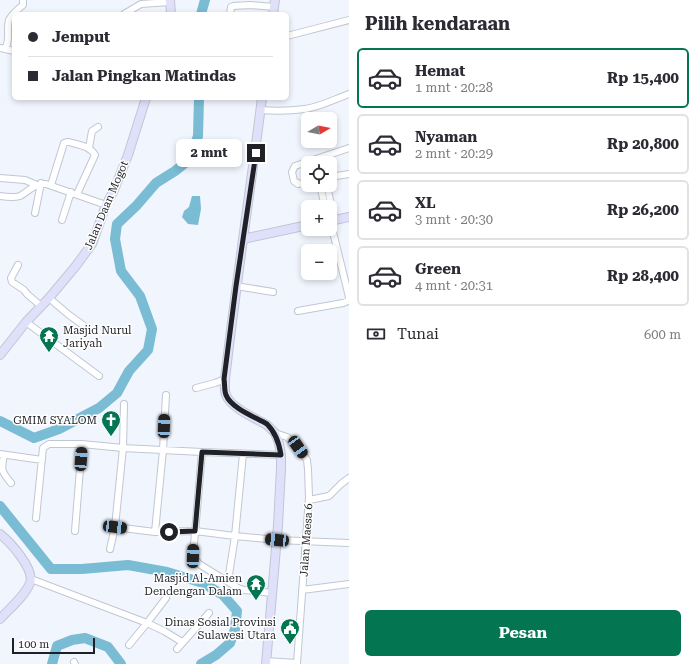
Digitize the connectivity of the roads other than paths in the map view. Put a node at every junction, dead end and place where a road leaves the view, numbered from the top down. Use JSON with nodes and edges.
{"nodes":[{"id":1,"x":23,"y":0,"type":"edge"},
{"id":2,"x":170,"y":1,"type":"edge"},
{"id":3,"x":136,"y":3,"type":"edge"},
{"id":4,"x":274,"y":7,"type":"edge"},
{"id":5,"x":15,"y":12,"type":"edge"},
{"id":6,"x":126,"y":12,"type":"edge"},
{"id":7,"x":171,"y":12,"type":"edge"},
{"id":8,"x":230,"y":12,"type":"edge"},
{"id":9,"x":12,"y":16,"type":"edge"},
{"id":10,"x":349,"y":20,"type":"edge"},
{"id":11,"x":289,"y":35,"type":"edge"},
{"id":12,"x":2,"y":48,"type":"edge"},
{"id":13,"x":12,"y":50,"type":"edge"},
{"id":14,"x":349,"y":94,"type":"edge"},
{"id":15,"x":145,"y":100,"type":"edge"},
{"id":16,"x":262,"y":100,"type":"edge"},
{"id":17,"x":261,"y":110,"type":"junction"},
{"id":18,"x":98,"y":128,"type":"dead end"},
{"id":19,"x":89,"y":148,"type":"junction"},
{"id":20,"x":349,"y":148,"type":"edge"},
{"id":21,"x":325,"y":156,"type":"edge"},
{"id":22,"x":301,"y":164,"type":"edge"},
{"id":23,"x":349,"y":174,"type":"edge"},
{"id":24,"x":337,"y":176,"type":"edge"},
{"id":25,"x":0,"y":178,"type":"edge"},
{"id":26,"x":301,"y":183,"type":"edge"},
{"id":27,"x":39,"y":184,"type":"junction"},
{"id":28,"x":51,"y":185,"type":"junction"},
{"id":29,"x":74,"y":193,"type":"junction"},
{"id":30,"x":0,"y":196,"type":"edge"},
{"id":31,"x":106,"y":205,"type":"junction"},
{"id":32,"x":35,"y":213,"type":"dead end"},
{"id":33,"x":349,"y":217,"type":"edge"},
{"id":34,"x":62,"y":220,"type":"dead end"},
{"id":35,"x":337,"y":220,"type":"edge"},
{"id":36,"x":301,"y":227,"type":"edge"},
{"id":37,"x":334,"y":236,"type":"edge"},
{"id":38,"x":244,"y":239,"type":"junction"},
{"id":39,"x":18,"y":265,"type":"dead end"},
{"id":40,"x":236,"y":286,"type":"junction"},
{"id":41,"x":273,"y":292,"type":"dead end"},
{"id":42,"x":49,"y":298,"type":"junction"},
{"id":43,"x":41,"y":306,"type":"junction"},
{"id":44,"x":298,"y":311,"type":"dead end"},
{"id":45,"x":26,"y":322,"type":"junction"},
{"id":46,"x":83,"y":325,"type":"dead end"},
{"id":47,"x":0,"y":355,"type":"edge"},
{"id":48,"x":99,"y":376,"type":"dead end"},
{"id":49,"x":224,"y":379,"type":"junction"},
{"id":50,"x":196,"y":388,"type":"dead end"},
{"id":51,"x":166,"y":395,"type":"dead end"},
{"id":52,"x":124,"y":404,"type":"dead end"},
{"id":53,"x":275,"y":433,"type":"junction"},
{"id":54,"x":82,"y":444,"type":"junction"},
{"id":55,"x":123,"y":448,"type":"junction"},
{"id":56,"x":163,"y":450,"type":"junction"},
{"id":57,"x":202,"y":452,"type":"junction"},
{"id":58,"x":2,"y":454,"type":"edge"},
{"id":59,"x":243,"y":454,"type":"junction"},
{"id":60,"x":281,"y":455,"type":"junction"},
{"id":61,"x":42,"y":460,"type":"junction"},
{"id":62,"x":349,"y":478,"type":"edge"},
{"id":63,"x":11,"y":483,"type":"dead end"},
{"id":64,"x":309,"y":500,"type":"junction"},
{"id":65,"x":36,"y":518,"type":"dead end"},
{"id":66,"x":115,"y":527,"type":"junction"},
{"id":67,"x":76,"y":531,"type":"dead end"},
{"id":68,"x":195,"y":531,"type":"junction"},
{"id":69,"x":155,"y":532,"type":"junction"},
{"id":70,"x":0,"y":534,"type":"edge"},
{"id":71,"x":235,"y":536,"type":"junction"},
{"id":72,"x":277,"y":540,"type":"junction"},
{"id":73,"x":306,"y":541,"type":"junction"},
{"id":74,"x":349,"y":543,"type":"edge"},
{"id":75,"x":110,"y":548,"type":"dead end"},
{"id":76,"x":31,"y":579,"type":"junction"},
{"id":77,"x":228,"y":581,"type":"junction"},
{"id":78,"x":349,"y":584,"type":"edge"},
{"id":79,"x":302,"y":590,"type":"junction"},
{"id":80,"x":272,"y":593,"type":"junction"},
{"id":81,"x":166,"y":598,"type":"dead end"},
{"id":82,"x":209,"y":613,"type":"dead end"},
{"id":83,"x":1,"y":617,"type":"edge"},
{"id":84,"x":147,"y":623,"type":"junction"},
{"id":85,"x":182,"y":642,"type":"junction"},
{"id":86,"x":129,"y":645,"type":"dead end"},
{"id":87,"x":177,"y":649,"type":"dead end"},
{"id":88,"x":266,"y":663,"type":"edge"},
{"id":89,"x":297,"y":663,"type":"edge"}],
"edges":[{"from":1,"to":5,"type":"street"},
{"from":2,"to":3,"type":"street"},
{"from":2,"to":7,"type":"street"},
{"from":3,"to":6,"type":"street"},
{"from":4,"to":8,"type":"street"},
{"from":9,"to":12,"type":"street"},
{"from":10,"to":11,"type":"street"},
{"from":12,"to":13,"type":"street"},
{"from":14,"to":17,"type":"street"},
{"from":15,"to":31,"type":"street","name":"Jalan Daan Mogot"},
{"from":16,"to":17,"type":"street"},
{"from":17,"to":38,"type":"street"},
{"from":18,"to":19,"type":"street"},
{"from":19,"to":28,"type":"street"},
{"from":19,"to":29,"type":"street"},
{"from":20,"to":21,"type":"street"},
{"from":22,"to":26,"type":"street"},
{"from":23,"to":24,"type":"street"},
{"from":25,"to":27,"type":"street"},
{"from":27,"to":28,"type":"street"},
{"from":27,"to":30,"type":"street"},
{"from":27,"to":32,"type":"street"},
{"from":28,"to":29,"type":"street"},
{"from":29,"to":31,"type":"street"},
{"from":29,"to":34,"type":"street"},
{"from":31,"to":42,"type":"street","name":"Jalan Daan Mogot"},
{"from":33,"to":35,"type":"street"},
{"from":36,"to":38,"type":"street"},
{"from":37,"to":44,"type":"street"},
{"from":38,"to":40,"type":"street"},
{"from":39,"to":43,"type":"street"},
{"from":40,"to":41,"type":"street"},
{"from":40,"to":49,"type":"street"},
{"from":42,"to":43,"type":"street","name":"Jalan Daan Mogot"},
{"from":42,"to":46,"type":"street"},
{"from":43,"to":45,"type":"street","name":"Jalan Daan Mogot"},
{"from":45,"to":47,"type":"street","name":"Jalan Daan Mogot"},
{"from":45,"to":48,"type":"street"},
{"from":49,"to":50,"type":"street"},
{"from":49,"to":53,"type":"street"},
{"from":51,"to":56,"type":"street"},
{"from":52,"to":55,"type":"street"},
{"from":53,"to":60,"type":"street"},
{"from":53,"to":64,"type":"street","name":"Jalan Maesa 6"},
{"from":54,"to":55,"type":"street"},
{"from":54,"to":61,"type":"street"},
{"from":54,"to":67,"type":"street"},
{"from":55,"to":56,"type":"street"},
{"from":55,"to":66,"type":"street"},
{"from":56,"to":57,"type":"street"},
{"from":56,"to":69,"type":"street"},
{"from":57,"to":59,"type":"street"},
{"from":57,"to":68,"type":"street"},
{"from":58,"to":61,"type":"street"},
{"from":58,"to":63,"type":"street"},
{"from":59,"to":60,"type":"street"},
{"from":59,"to":71,"type":"street"},
{"from":60,"to":72,"type":"street"},
{"from":61,"to":65,"type":"street"},
{"from":62,"to":64,"type":"street"},
{"from":64,"to":73,"type":"street","name":"Jalan Maesa 6"},
{"from":66,"to":69,"type":"street"},
{"from":66,"to":75,"type":"street"},
{"from":68,"to":69,"type":"street"},
{"from":68,"to":71,"type":"street"},
{"from":68,"to":77,"type":"street"},
{"from":70,"to":76,"type":"street"},
{"from":71,"to":72,"type":"street"},
{"from":71,"to":77,"type":"street"},
{"from":72,"to":73,"type":"street"},
{"from":72,"to":80,"type":"street"},
{"from":73,"to":74,"type":"street"},
{"from":73,"to":79,"type":"street","name":"Jalan Maesa 6"},
{"from":76,"to":83,"type":"street"},
{"from":76,"to":84,"type":"street"},
{"from":77,"to":80,"type":"street"},
{"from":78,"to":79,"type":"street"},
{"from":79,"to":89,"type":"street","name":"Jalan Maesa 6"},
{"from":80,"to":88,"type":"street"},
{"from":81,"to":84,"type":"street"},
{"from":82,"to":85,"type":"street"},
{"from":84,"to":85,"type":"street"},
{"from":84,"to":86,"type":"street"},
{"from":85,"to":87,"type":"street"},
{"from":88,"to":89,"type":"street","name":"Jalan Maesa 6"}]}
